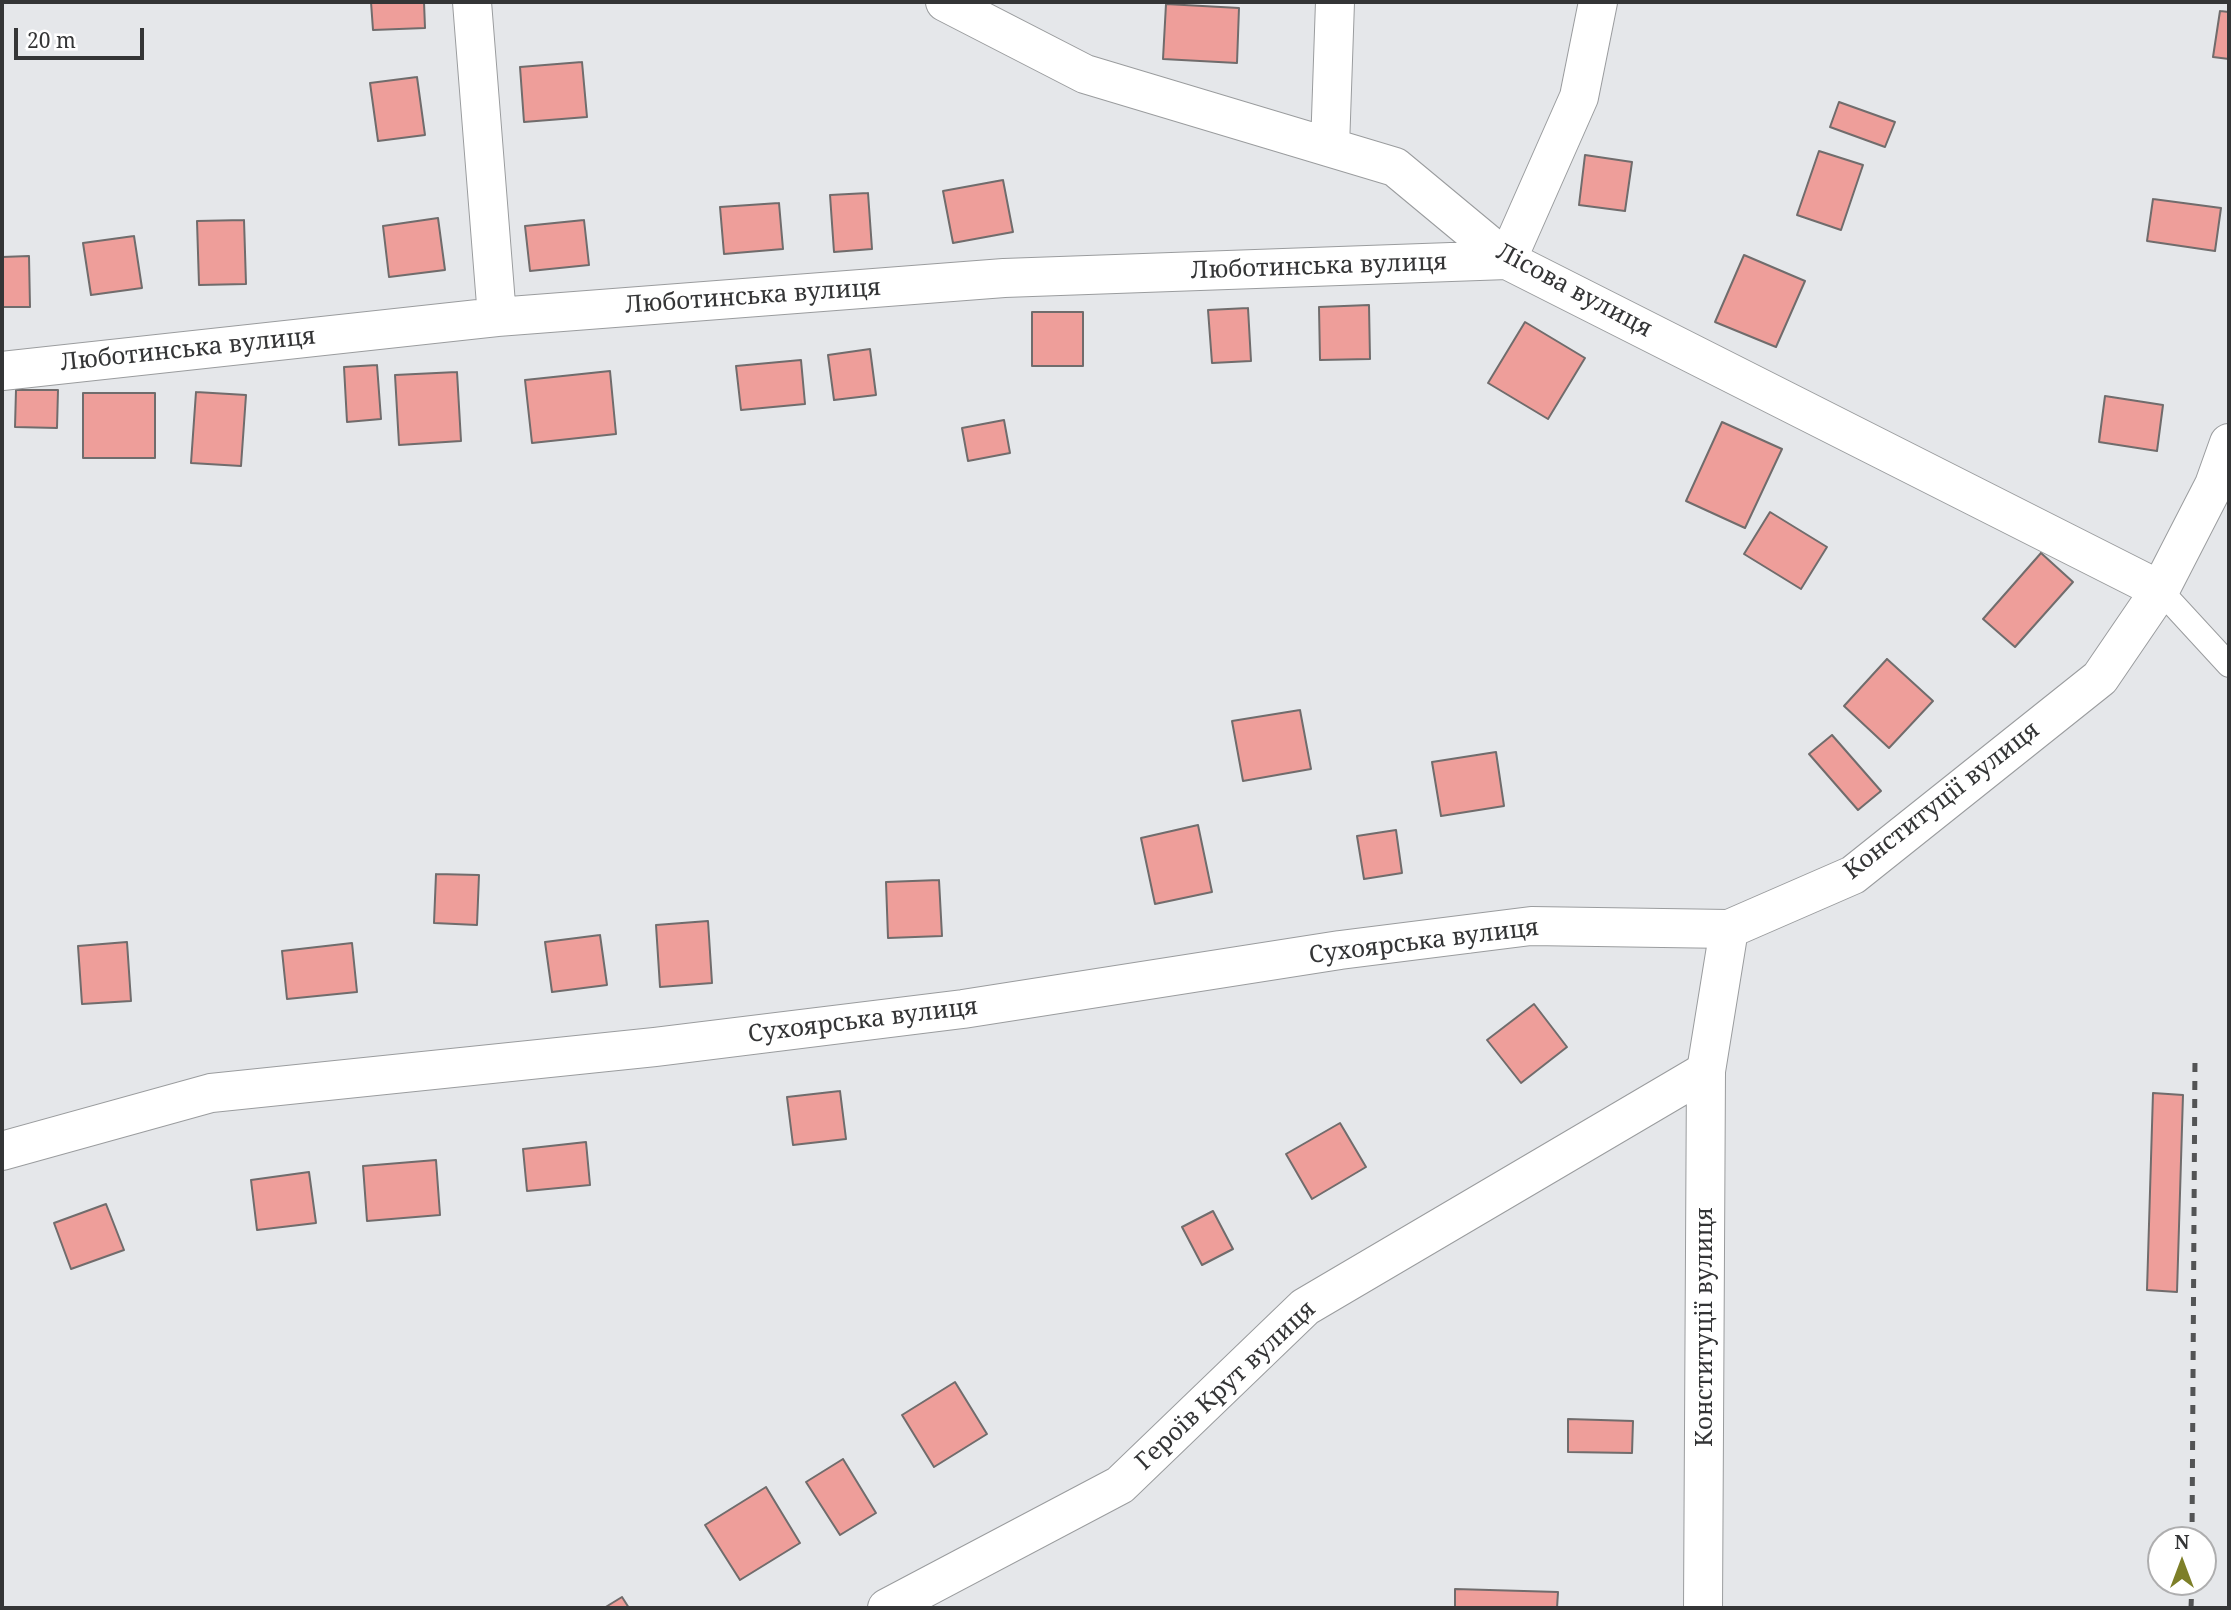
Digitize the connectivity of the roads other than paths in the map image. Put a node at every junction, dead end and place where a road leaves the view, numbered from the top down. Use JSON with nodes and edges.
{"nodes":[{"id":1,"x":472,"y":2,"type":"edge"},
{"id":2,"x":945,"y":2,"type":"edge"},
{"id":3,"x":1335,"y":2,"type":"edge"},
{"id":4,"x":1598,"y":2,"type":"edge"},
{"id":5,"x":1330,"y":147,"type":"junction"},
{"id":6,"x":1507,"y":260,"type":"junction"},
{"id":7,"x":497,"y":317,"type":"junction"},
{"id":8,"x":2,"y":370,"type":"edge"},
{"id":9,"x":2229,"y":443,"type":"edge"},
{"id":10,"x":2160,"y":590,"type":"junction"},
{"id":11,"x":2229,"y":665,"type":"edge"},
{"id":12,"x":1729,"y":929,"type":"junction"},
{"id":13,"x":1706,"y":1071,"type":"junction"},
{"id":14,"x":2,"y":1151,"type":"edge"},
{"id":15,"x":887,"y":1608,"type":"edge"},
{"id":16,"x":1703,"y":1608,"type":"edge"}],
"edges":[{"from":1,"to":7,"type":"street"},
{"from":2,"to":5,"type":"street","name":"Лісова вулиця"},
{"from":3,"to":5,"type":"street"},
{"from":4,"to":6,"type":"street"},
{"from":5,"to":6,"type":"street","name":"Лісова вулиця"},
{"from":6,"to":7,"type":"street","name":"Люботинська вулиця"},
{"from":6,"to":10,"type":"street","name":"Лісова вулиця"},
{"from":7,"to":8,"type":"street","name":"Люботинська вулиця"},
{"from":9,"to":10,"type":"street","name":"Конституції вулиця"},
{"from":10,"to":11,"type":"lane"},
{"from":10,"to":12,"type":"street","name":"Конституції вулиця"},
{"from":12,"to":13,"type":"street","name":"Конституції вулиця"},
{"from":12,"to":14,"type":"street","name":"Сухоярська вулиця"},
{"from":13,"to":15,"type":"street","name":"Героїв Крут вулиця"},
{"from":13,"to":16,"type":"street","name":"Конституції вулиця"}]}
